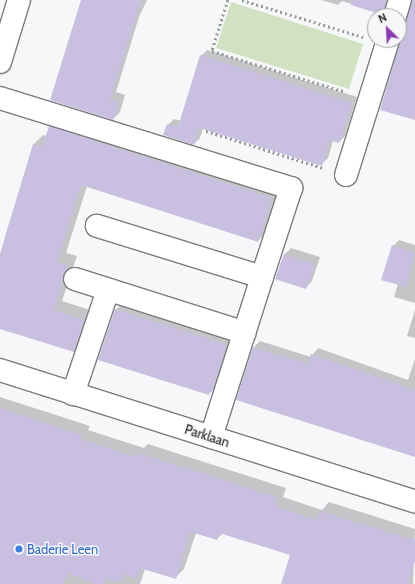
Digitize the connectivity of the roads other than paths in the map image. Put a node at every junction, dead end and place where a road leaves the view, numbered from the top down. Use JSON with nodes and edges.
{"nodes":[{"id":1,"x":19,"y":0,"type":"edge"},
{"id":2,"x":385,"y":48,"type":"edge"},
{"id":3,"x":0,"y":62,"type":"edge"},
{"id":4,"x":0,"y":98,"type":"edge"},
{"id":5,"x":346,"y":175,"type":"road end"},
{"id":6,"x":97,"y":226,"type":"dead end"},
{"id":7,"x":262,"y":277,"type":"junction"},
{"id":8,"x":75,"y":279,"type":"dead end"},
{"id":9,"x":108,"y":290,"type":"junction"},
{"id":10,"x":245,"y":333,"type":"junction"},
{"id":11,"x":0,"y":370,"type":"edge"},
{"id":12,"x":73,"y":394,"type":"junction"},
{"id":13,"x":211,"y":437,"type":"junction"},
{"id":14,"x":415,"y":502,"type":"edge"}],
"edges":[{"from":1,"to":3,"type":"street"},
{"from":2,"to":5,"type":"street"},
{"from":4,"to":7,"type":"street"},
{"from":6,"to":7,"type":"street"},
{"from":7,"to":10,"type":"street"},
{"from":8,"to":9,"type":"street"},
{"from":9,"to":10,"type":"street"},
{"from":9,"to":12,"type":"street"},
{"from":10,"to":13,"type":"street"},
{"from":11,"to":12,"type":"street","name":"Parklaan"},
{"from":12,"to":13,"type":"street","name":"Parklaan"},
{"from":13,"to":14,"type":"street","name":"Parklaan"}]}
